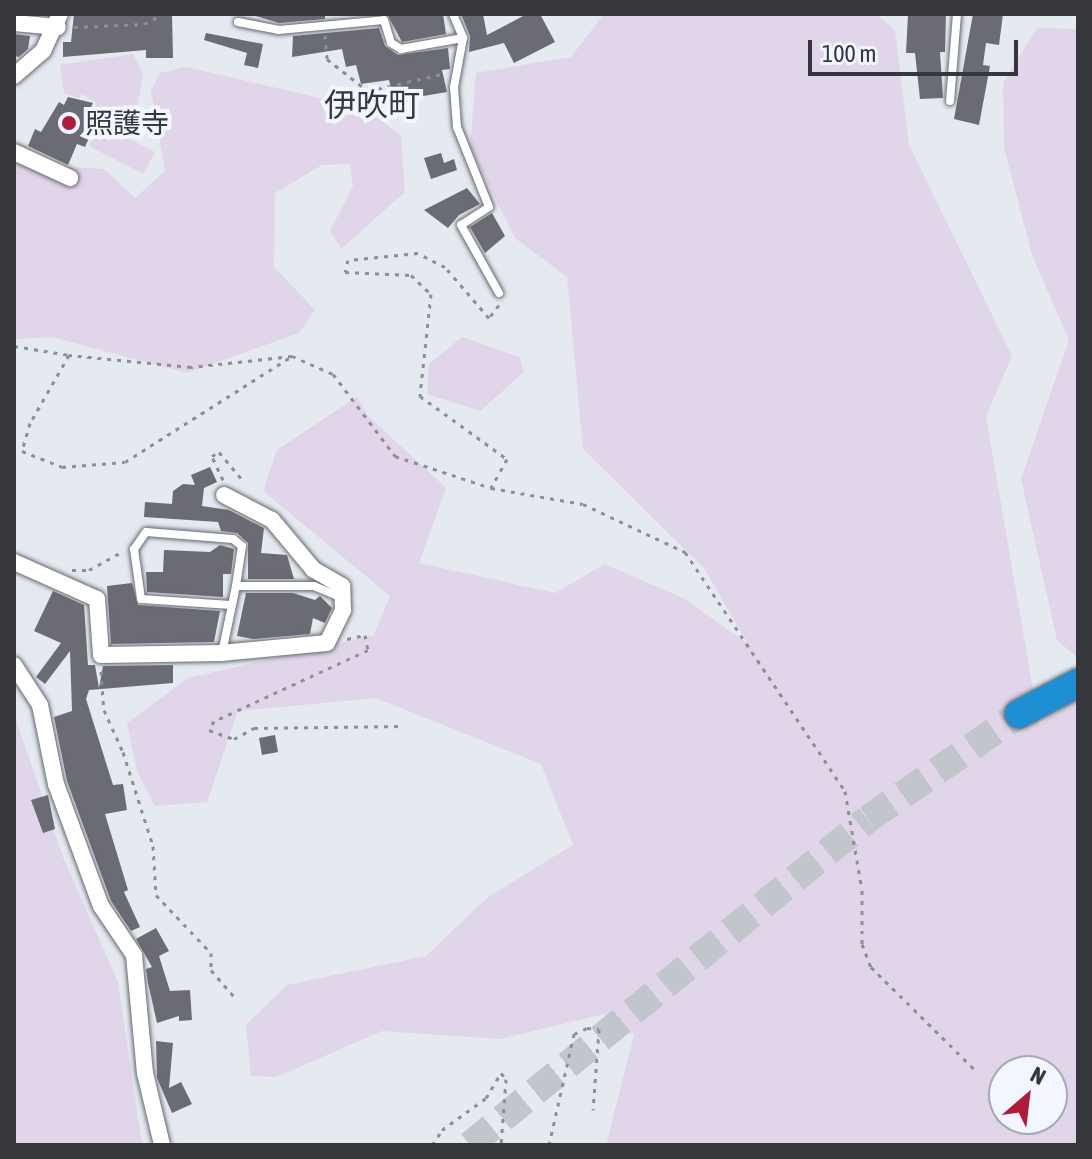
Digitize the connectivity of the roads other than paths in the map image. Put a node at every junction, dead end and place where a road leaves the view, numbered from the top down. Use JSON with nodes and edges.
{"nodes":[{"id":1,"x":453,"y":14,"type":"edge"},
{"id":2,"x":957,"y":14,"type":"edge"},
{"id":3,"x":59,"y":20,"type":"edge"},
{"id":4,"x":238,"y":22,"type":"dead end"},
{"id":5,"x":14,"y":23,"type":"edge"},
{"id":6,"x":463,"y":38,"type":"junction"},
{"id":7,"x":14,"y":76,"type":"edge"},
{"id":8,"x":950,"y":101,"type":"dead end"},
{"id":9,"x":14,"y":152,"type":"edge"},
{"id":10,"x":70,"y":178,"type":"dead end"},
{"id":11,"x":499,"y":293,"type":"road end"},
{"id":12,"x":228,"y":497,"type":"road end"},
{"id":13,"x":14,"y":562,"type":"edge"},
{"id":14,"x":236,"y":586,"type":"junction"},
{"id":15,"x":344,"y":600,"type":"junction"},
{"id":16,"x":231,"y":605,"type":"junction"},
{"id":17,"x":221,"y":653,"type":"junction"},
{"id":18,"x":14,"y":665,"type":"edge"},
{"id":19,"x":1078,"y":683,"type":"edge"},
{"id":20,"x":1019,"y":714,"type":"tunnel mouth"},
{"id":21,"x":162,"y":1145,"type":"edge"}],
"edges":[{"from":1,"to":6,"type":"lane"},
{"from":2,"to":8,"type":"lane"},
{"from":3,"to":5,"type":"street"},
{"from":3,"to":7,"type":"street"},
{"from":4,"to":6,"type":"lane"},
{"from":6,"to":11,"type":"lane"},
{"from":9,"to":10,"type":"street"},
{"from":12,"to":15,"type":"street"},
{"from":13,"to":17,"type":"street"},
{"from":14,"to":15,"type":"lane"},
{"from":14,"to":16,"type":"lane"},
{"from":14,"to":16,"type":"lane"},
{"from":15,"to":17,"type":"street"},
{"from":16,"to":17,"type":"lane"},
{"from":18,"to":21,"type":"street"},
{"from":19,"to":20,"type":"highway"}]}
